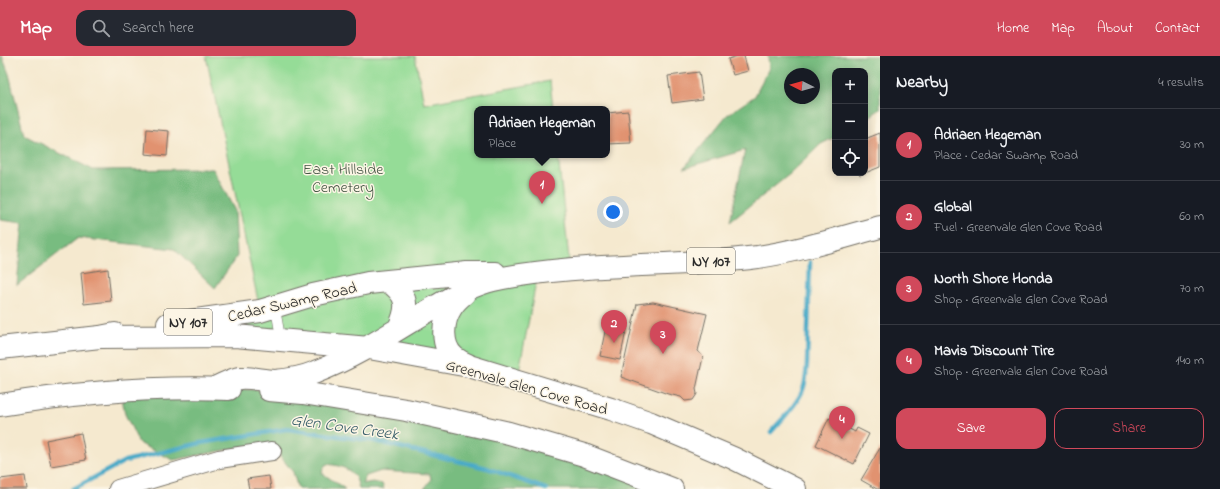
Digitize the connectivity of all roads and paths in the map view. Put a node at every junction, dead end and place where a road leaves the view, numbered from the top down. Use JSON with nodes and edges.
{"nodes":[{"id":1,"x":880,"y":227,"type":"edge"},
{"id":2,"x":538,"y":272,"type":"junction"},
{"id":3,"x":388,"y":281,"type":"junction"},
{"id":4,"x":471,"y":288,"type":"junction"},
{"id":5,"x":275,"y":306,"type":"junction"},
{"id":6,"x":399,"y":328,"type":"junction"},
{"id":7,"x":100,"y":337,"type":"junction"},
{"id":8,"x":281,"y":340,"type":"junction"},
{"id":9,"x":0,"y":348,"type":"edge"},
{"id":10,"x":369,"y":348,"type":"junction"},
{"id":11,"x":469,"y":366,"type":"junction"},
{"id":12,"x":214,"y":388,"type":"junction"},
{"id":13,"x":0,"y":405,"type":"edge"},
{"id":14,"x":272,"y":451,"type":"dead end"},
{"id":15,"x":118,"y":489,"type":"edge"},
{"id":16,"x":672,"y":489,"type":"edge"},
{"id":17,"x":795,"y":489,"type":"edge"}],
"edges":[{"from":1,"to":2,"type":"main road","name":"Cedar Swamp Road","number":"NY 107"},
{"from":2,"to":3,"type":"main road","name":"Cedar Swamp Road","number":"NY 107"},
{"from":2,"to":4,"type":"main road","name":"Cedar Swamp Road","number":"NY 107"},
{"from":3,"to":5,"type":"main road","name":"Cedar Swamp Road","number":"NY 107"},
{"from":3,"to":6,"type":"main road"},
{"from":4,"to":6,"type":"main road","name":"Cedar Swamp Road","number":"NY 107"},
{"from":4,"to":11,"type":"main road"},
{"from":5,"to":7,"type":"main road","name":"Cedar Swamp Road","number":"NY 107"},
{"from":5,"to":8,"type":"lane"},
{"from":6,"to":10,"type":"main road","name":"Cedar Swamp Road","number":"NY 107"},
{"from":7,"to":8,"type":"main road","name":"Greenvale Glen Cove Road"},
{"from":7,"to":9,"type":"main road","name":"Cedar Swamp Road","number":"NY 107"},
{"from":8,"to":10,"type":"main road","name":"Greenvale Glen Cove Road"},
{"from":10,"to":11,"type":"main road","name":"Greenvale Glen Cove Road"},
{"from":10,"to":12,"type":"main road","number":"NY 107"},
{"from":11,"to":17,"type":"main road","name":"Greenvale Glen Cove Road"},
{"from":12,"to":13,"type":"main road","number":"NY 107"},
{"from":12,"to":16,"type":"main road"},
{"from":14,"to":15,"type":"street"}]}
